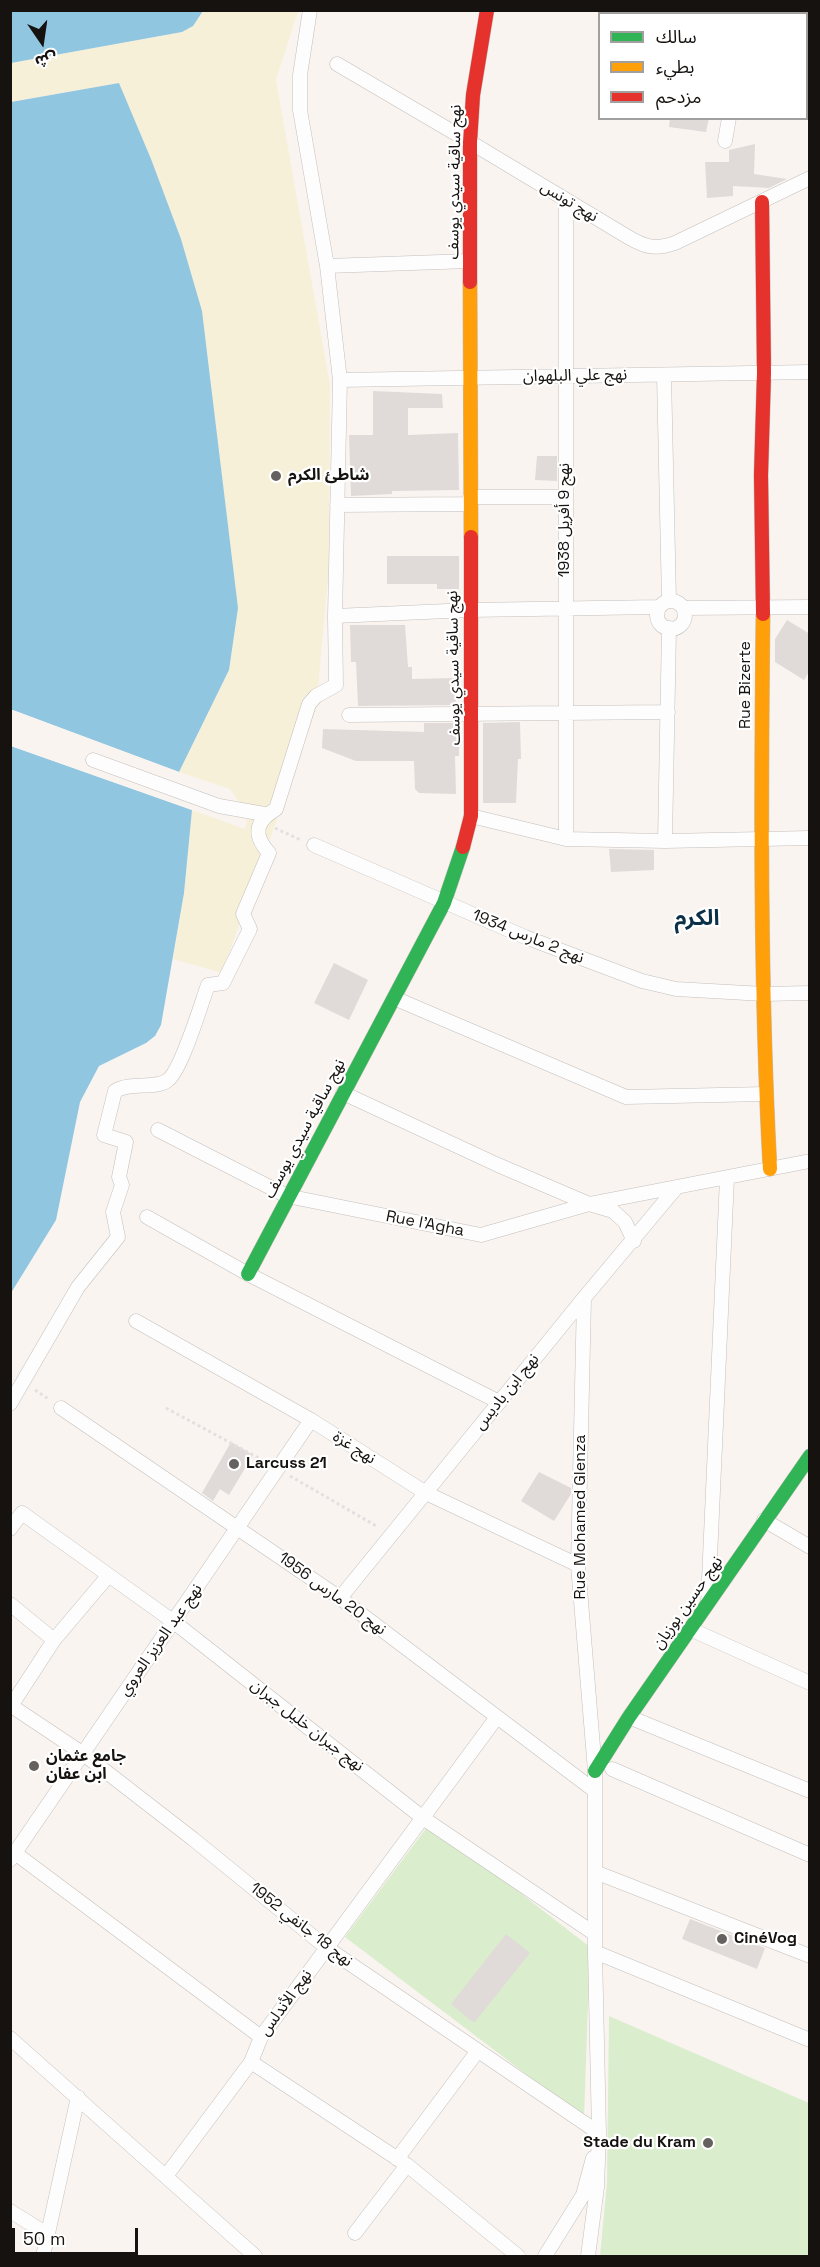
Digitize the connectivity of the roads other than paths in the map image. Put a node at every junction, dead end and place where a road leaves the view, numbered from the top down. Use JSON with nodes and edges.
{"nodes":[{"id":1,"x":310,"y":10,"type":"edge"},
{"id":2,"x":487,"y":11,"type":"edge"},
{"id":3,"x":337,"y":64,"type":"dead end"},
{"id":4,"x":729,"y":120,"type":"edge"},
{"id":5,"x":725,"y":141,"type":"dead end"},
{"id":6,"x":470,"y":142,"type":"junction"},
{"id":7,"x":810,"y":178,"type":"edge"},
{"id":8,"x":566,"y":200,"type":"junction"},
{"id":9,"x":762,"y":201,"type":"junction"},
{"id":10,"x":469,"y":261,"type":"junction"},
{"id":11,"x":327,"y":266,"type":"junction"},
{"id":12,"x":810,"y":372,"type":"edge"},
{"id":13,"x":764,"y":373,"type":"junction"},
{"id":14,"x":664,"y":375,"type":"junction"},
{"id":15,"x":470,"y":376,"type":"junction"},
{"id":16,"x":566,"y":376,"type":"junction"},
{"id":17,"x":340,"y":380,"type":"junction"},
{"id":18,"x":566,"y":497,"type":"junction"},
{"id":19,"x":470,"y":501,"type":"junction"},
{"id":20,"x":337,"y":505,"type":"junction"},
{"id":21,"x":664,"y":604,"type":"junction"},
{"id":22,"x":763,"y":607,"type":"junction"},
{"id":23,"x":810,"y":607,"type":"edge"},
{"id":24,"x":565,"y":608,"type":"junction"},
{"id":25,"x":683,"y":608,"type":"junction"},
{"id":26,"x":470,"y":610,"type":"junction"},
{"id":27,"x":335,"y":616,"type":"junction"},
{"id":28,"x":669,"y":628,"type":"junction"},
{"id":29,"x":565,"y":712,"type":"junction"},
{"id":30,"x":668,"y":712,"type":"junction"},
{"id":31,"x":472,"y":713,"type":"junction"},
{"id":32,"x":349,"y":715,"type":"dead end"},
{"id":33,"x":93,"y":760,"type":"dead end"},
{"id":34,"x":471,"y":816,"type":"junction"},
{"id":35,"x":262,"y":818,"type":"junction"},
{"id":36,"x":810,"y":838,"type":"edge"},
{"id":37,"x":566,"y":839,"type":"junction"},
{"id":38,"x":761,"y":839,"type":"junction"},
{"id":39,"x":665,"y":841,"type":"junction"},
{"id":40,"x":314,"y":845,"type":"road end"},
{"id":41,"x":444,"y":903,"type":"junction"},
{"id":42,"x":764,"y":993,"type":"junction"},
{"id":43,"x":810,"y":993,"type":"edge"},
{"id":44,"x":394,"y":998,"type":"junction"},
{"id":45,"x":343,"y":1093,"type":"junction"},
{"id":46,"x":766,"y":1095,"type":"junction"},
{"id":47,"x":158,"y":1130,"type":"dead end"},
{"id":48,"x":810,"y":1161,"type":"edge"},
{"id":49,"x":770,"y":1169,"type":"junction"},
{"id":50,"x":727,"y":1179,"type":"junction"},
{"id":51,"x":676,"y":1188,"type":"junction"},
{"id":52,"x":287,"y":1196,"type":"junction"},
{"id":53,"x":589,"y":1204,"type":"junction"},
{"id":54,"x":147,"y":1217,"type":"dead end"},
{"id":55,"x":634,"y":1240,"type":"junction"},
{"id":56,"x":248,"y":1274,"type":"junction"},
{"id":57,"x":584,"y":1298,"type":"junction"},
{"id":58,"x":136,"y":1321,"type":"dead end"},
{"id":59,"x":499,"y":1402,"type":"junction"},
{"id":60,"x":10,"y":1404,"type":"edge"},
{"id":61,"x":61,"y":1408,"type":"road end"},
{"id":62,"x":311,"y":1420,"type":"junction"},
{"id":63,"x":810,"y":1456,"type":"edge"},
{"id":64,"x":426,"y":1493,"type":"junction"},
{"id":65,"x":764,"y":1520,"type":"junction"},
{"id":66,"x":238,"y":1528,"type":"junction"},
{"id":67,"x":10,"y":1529,"type":"edge"},
{"id":68,"x":810,"y":1547,"type":"edge"},
{"id":69,"x":578,"y":1565,"type":"junction"},
{"id":70,"x":108,"y":1576,"type":"junction"},
{"id":71,"x":340,"y":1598,"type":"junction"},
{"id":72,"x":708,"y":1603,"type":"junction"},
{"id":73,"x":10,"y":1604,"type":"edge"},
{"id":74,"x":174,"y":1622,"type":"junction"},
{"id":75,"x":690,"y":1629,"type":"junction"},
{"id":76,"x":54,"y":1640,"type":"junction"},
{"id":77,"x":810,"y":1683,"type":"edge"},
{"id":78,"x":11,"y":1706,"type":"edge"},
{"id":79,"x":497,"y":1717,"type":"junction"},
{"id":80,"x":628,"y":1717,"type":"junction"},
{"id":81,"x":82,"y":1753,"type":"junction"},
{"id":82,"x":612,"y":1769,"type":"dead end"},
{"id":83,"x":595,"y":1771,"type":"junction"},
{"id":84,"x":595,"y":1791,"type":"junction"},
{"id":85,"x":810,"y":1791,"type":"edge"},
{"id":86,"x":423,"y":1818,"type":"junction"},
{"id":87,"x":810,"y":1855,"type":"edge"},
{"id":88,"x":13,"y":1856,"type":"edge"},
{"id":89,"x":595,"y":1872,"type":"junction"},
{"id":90,"x":595,"y":1934,"type":"junction"},
{"id":91,"x":327,"y":1948,"type":"junction"},
{"id":92,"x":595,"y":1952,"type":"junction"},
{"id":93,"x":810,"y":1956,"type":"edge"},
{"id":94,"x":261,"y":2037,"type":"junction"},
{"id":95,"x":10,"y":2038,"type":"edge"},
{"id":96,"x":810,"y":2040,"type":"edge"},
{"id":97,"x":477,"y":2052,"type":"junction"},
{"id":98,"x":251,"y":2062,"type":"junction"},
{"id":99,"x":78,"y":2097,"type":"junction"},
{"id":100,"x":599,"y":2133,"type":"junction"},
{"id":101,"x":402,"y":2162,"type":"junction"},
{"id":102,"x":166,"y":2176,"type":"junction"},
{"id":103,"x":10,"y":2211,"type":"edge"},
{"id":104,"x":355,"y":2233,"type":"dead end"},
{"id":105,"x":47,"y":2234,"type":"junction"},
{"id":106,"x":44,"y":2256,"type":"edge"},
{"id":107,"x":255,"y":2256,"type":"edge"},
{"id":108,"x":518,"y":2256,"type":"edge"},
{"id":109,"x":545,"y":2256,"type":"edge"},
{"id":110,"x":588,"y":2256,"type":"edge"}],
"edges":[{"from":1,"to":11,"type":"street"},
{"from":2,"to":6,"type":"street","name":"نهج ساقية سيدي يوسف"},
{"from":3,"to":6,"type":"street","name":"نهج تونس"},
{"from":4,"to":5,"type":"street"},
{"from":6,"to":8,"type":"street","name":"نهج تونس"},
{"from":6,"to":10,"type":"street","name":"نهج ساقية سيدي يوسف"},
{"from":7,"to":9,"type":"street","name":"نهج تونس"},
{"from":8,"to":9,"type":"street","name":"نهج تونس"},
{"from":8,"to":16,"type":"street","name":"نهج 9 أفريل 1938"},
{"from":9,"to":13,"type":"street","name":"Rue Bizerte"},
{"from":10,"to":11,"type":"street"},
{"from":10,"to":15,"type":"street","name":"نهج ساقية سيدي يوسف"},
{"from":11,"to":17,"type":"street"},
{"from":12,"to":13,"type":"street","name":"نهج علي البلهوان"},
{"from":13,"to":14,"type":"street","name":"نهج علي البلهوان"},
{"from":13,"to":22,"type":"street","name":"Rue Bizerte"},
{"from":14,"to":16,"type":"street","name":"نهج علي البلهوان"},
{"from":14,"to":21,"type":"street"},
{"from":15,"to":16,"type":"street","name":"نهج علي البلهوان"},
{"from":15,"to":17,"type":"street","name":"نهج علي البلهوان"},
{"from":15,"to":19,"type":"street","name":"نهج ساقية سيدي يوسف"},
{"from":16,"to":18,"type":"street","name":"نهج 9 أفريل 1938"},
{"from":17,"to":20,"type":"street"},
{"from":18,"to":19,"type":"street"},
{"from":18,"to":24,"type":"street","name":"نهج 9 أفريل 1938"},
{"from":19,"to":20,"type":"street"},
{"from":19,"to":26,"type":"street","name":"نهج ساقية سيدي يوسف"},
{"from":20,"to":27,"type":"street"},
{"from":21,"to":24,"type":"street"},
{"from":21,"to":25,"type":"street"},
{"from":21,"to":28,"type":"street"},
{"from":22,"to":23,"type":"street"},
{"from":22,"to":25,"type":"street"},
{"from":22,"to":38,"type":"street","name":"Rue Bizerte"},
{"from":24,"to":26,"type":"street"},
{"from":24,"to":29,"type":"street","name":"نهج 9 أفريل 1938"},
{"from":25,"to":28,"type":"street"},
{"from":26,"to":27,"type":"street"},
{"from":26,"to":31,"type":"street","name":"نهج ساقية سيدي يوسف"},
{"from":27,"to":35,"type":"street"},
{"from":28,"to":30,"type":"street"},
{"from":29,"to":30,"type":"street"},
{"from":29,"to":31,"type":"street"},
{"from":29,"to":37,"type":"street","name":"نهج 9 أفريل 1938"},
{"from":30,"to":39,"type":"street"},
{"from":31,"to":32,"type":"street"},
{"from":31,"to":34,"type":"street","name":"نهج ساقية سيدي يوسف"},
{"from":33,"to":35,"type":"street"},
{"from":34,"to":37,"type":"street"},
{"from":34,"to":41,"type":"street","name":"نهج ساقية سيدي يوسف"},
{"from":35,"to":60,"type":"street"},
{"from":36,"to":38,"type":"street"},
{"from":37,"to":39,"type":"street"},
{"from":38,"to":39,"type":"street"},
{"from":38,"to":42,"type":"street","name":"Rue Bizerte"},
{"from":40,"to":41,"type":"street","name":"نهج 2 مارس 1934"},
{"from":41,"to":42,"type":"street","name":"نهج 2 مارس 1934"},
{"from":41,"to":44,"type":"street","name":"نهج ساقية سيدي يوسف"},
{"from":42,"to":43,"type":"street","name":"نهج 2 مارس 1934"},
{"from":42,"to":46,"type":"street","name":"Rue Bizerte"},
{"from":44,"to":45,"type":"street","name":"نهج ساقية سيدي يوسف"},
{"from":44,"to":46,"type":"street"},
{"from":45,"to":52,"type":"street","name":"نهج ساقية سيدي يوسف"},
{"from":45,"to":53,"type":"street"},
{"from":46,"to":49,"type":"street","name":"Rue Bizerte"},
{"from":47,"to":52,"type":"street","name":"Rue l'Agha"},
{"from":48,"to":49,"type":"street","name":"Rue l'Agha"},
{"from":49,"to":50,"type":"street","name":"Rue l'Agha"},
{"from":50,"to":51,"type":"street","name":"Rue l'Agha"},
{"from":50,"to":72,"type":"street"},
{"from":51,"to":53,"type":"street","name":"Rue l'Agha"},
{"from":51,"to":55,"type":"street","name":"نهج ابن باديس"},
{"from":52,"to":53,"type":"street","name":"Rue l'Agha"},
{"from":52,"to":56,"type":"street","name":"نهج ساقية سيدي يوسف"},
{"from":53,"to":55,"type":"street"},
{"from":54,"to":56,"type":"street"},
{"from":55,"to":57,"type":"street","name":"نهج ابن باديس"},
{"from":56,"to":59,"type":"street"},
{"from":57,"to":59,"type":"street","name":"نهج ابن باديس"},
{"from":57,"to":69,"type":"street","name":"Rue Mohamed Glenza"},
{"from":58,"to":62,"type":"street","name":"نهج غزة"},
{"from":59,"to":64,"type":"street","name":"نهج ابن باديس"},
{"from":61,"to":66,"type":"street","name":"نهج 20 مارس 1956"},
{"from":62,"to":64,"type":"street","name":"نهج غزة"},
{"from":62,"to":66,"type":"street","name":"نهج عبد العزيز العروي"},
{"from":63,"to":65,"type":"street","name":"نهج حسين بوزيان"},
{"from":64,"to":69,"type":"street","name":"نهج غزة"},
{"from":64,"to":71,"type":"street","name":"نهج ابن باديس"},
{"from":65,"to":68,"type":"street"},
{"from":65,"to":72,"type":"street","name":"نهج حسين بوزيان"},
{"from":66,"to":71,"type":"street","name":"نهج 20 مارس 1956"},
{"from":66,"to":74,"type":"street","name":"نهج عبد العزيز العروي"},
{"from":67,"to":70,"type":"street","name":"نهج جبران خليل جبران"},
{"from":69,"to":83,"type":"street","name":"Rue Mohamed Glenza"},
{"from":70,"to":74,"type":"street","name":"نهج جبران خليل جبران"},
{"from":70,"to":76,"type":"street"},
{"from":71,"to":79,"type":"street","name":"نهج 20 مارس 1956"},
{"from":72,"to":75,"type":"street","name":"نهج حسين بوزيان"},
{"from":73,"to":76,"type":"street"},
{"from":74,"to":81,"type":"street","name":"نهج عبد العزيز العروي"},
{"from":74,"to":86,"type":"street","name":"نهج جبران خليل جبران"},
{"from":75,"to":77,"type":"street"},
{"from":75,"to":80,"type":"street","name":"نهج حسين بوزيان"},
{"from":76,"to":78,"type":"street"},
{"from":78,"to":81,"type":"street","name":"نهج 18 جانفي 1952"},
{"from":79,"to":84,"type":"street","name":"نهج 20 مارس 1956"},
{"from":79,"to":86,"type":"street","name":"نهج الأندلس"},
{"from":80,"to":83,"type":"street","name":"نهج حسين بوزيان"},
{"from":80,"to":85,"type":"street"},
{"from":81,"to":88,"type":"street","name":"نهج عبد العزيز العروي"},
{"from":81,"to":91,"type":"street","name":"نهج 18 جانفي 1952"},
{"from":82,"to":87,"type":"street"},
{"from":83,"to":84,"type":"street","name":"Rue Mohamed Glenza"},
{"from":84,"to":89,"type":"street","name":"Rue Mohamed Glenza"},
{"from":86,"to":90,"type":"street","name":"نهج جبران خليل جبران"},
{"from":86,"to":91,"type":"street","name":"نهج الأندلس"},
{"from":88,"to":94,"type":"street"},
{"from":89,"to":90,"type":"street","name":"Rue Mohamed Glenza"},
{"from":89,"to":93,"type":"street"},
{"from":90,"to":92,"type":"street","name":"Rue Mohamed Glenza"},
{"from":91,"to":94,"type":"street","name":"نهج الأندلس"},
{"from":91,"to":97,"type":"street","name":"نهج 18 جانفي 1952"},
{"from":92,"to":96,"type":"street"},
{"from":92,"to":100,"type":"street","name":"Rue Mohamed Glenza"},
{"from":94,"to":98,"type":"street","name":"نهج الأندلس"},
{"from":95,"to":99,"type":"street"},
{"from":97,"to":100,"type":"street","name":"نهج 18 جانفي 1952"},
{"from":97,"to":101,"type":"street"},
{"from":98,"to":101,"type":"street"},
{"from":98,"to":102,"type":"street","name":"نهج الأندلس"},
{"from":99,"to":102,"type":"street"},
{"from":99,"to":105,"type":"street"},
{"from":100,"to":109,"type":"street"},
{"from":100,"to":110,"type":"street"},
{"from":101,"to":104,"type":"street"},
{"from":101,"to":108,"type":"street"},
{"from":102,"to":107,"type":"street"},
{"from":103,"to":105,"type":"street"},
{"from":105,"to":106,"type":"street"}]}
